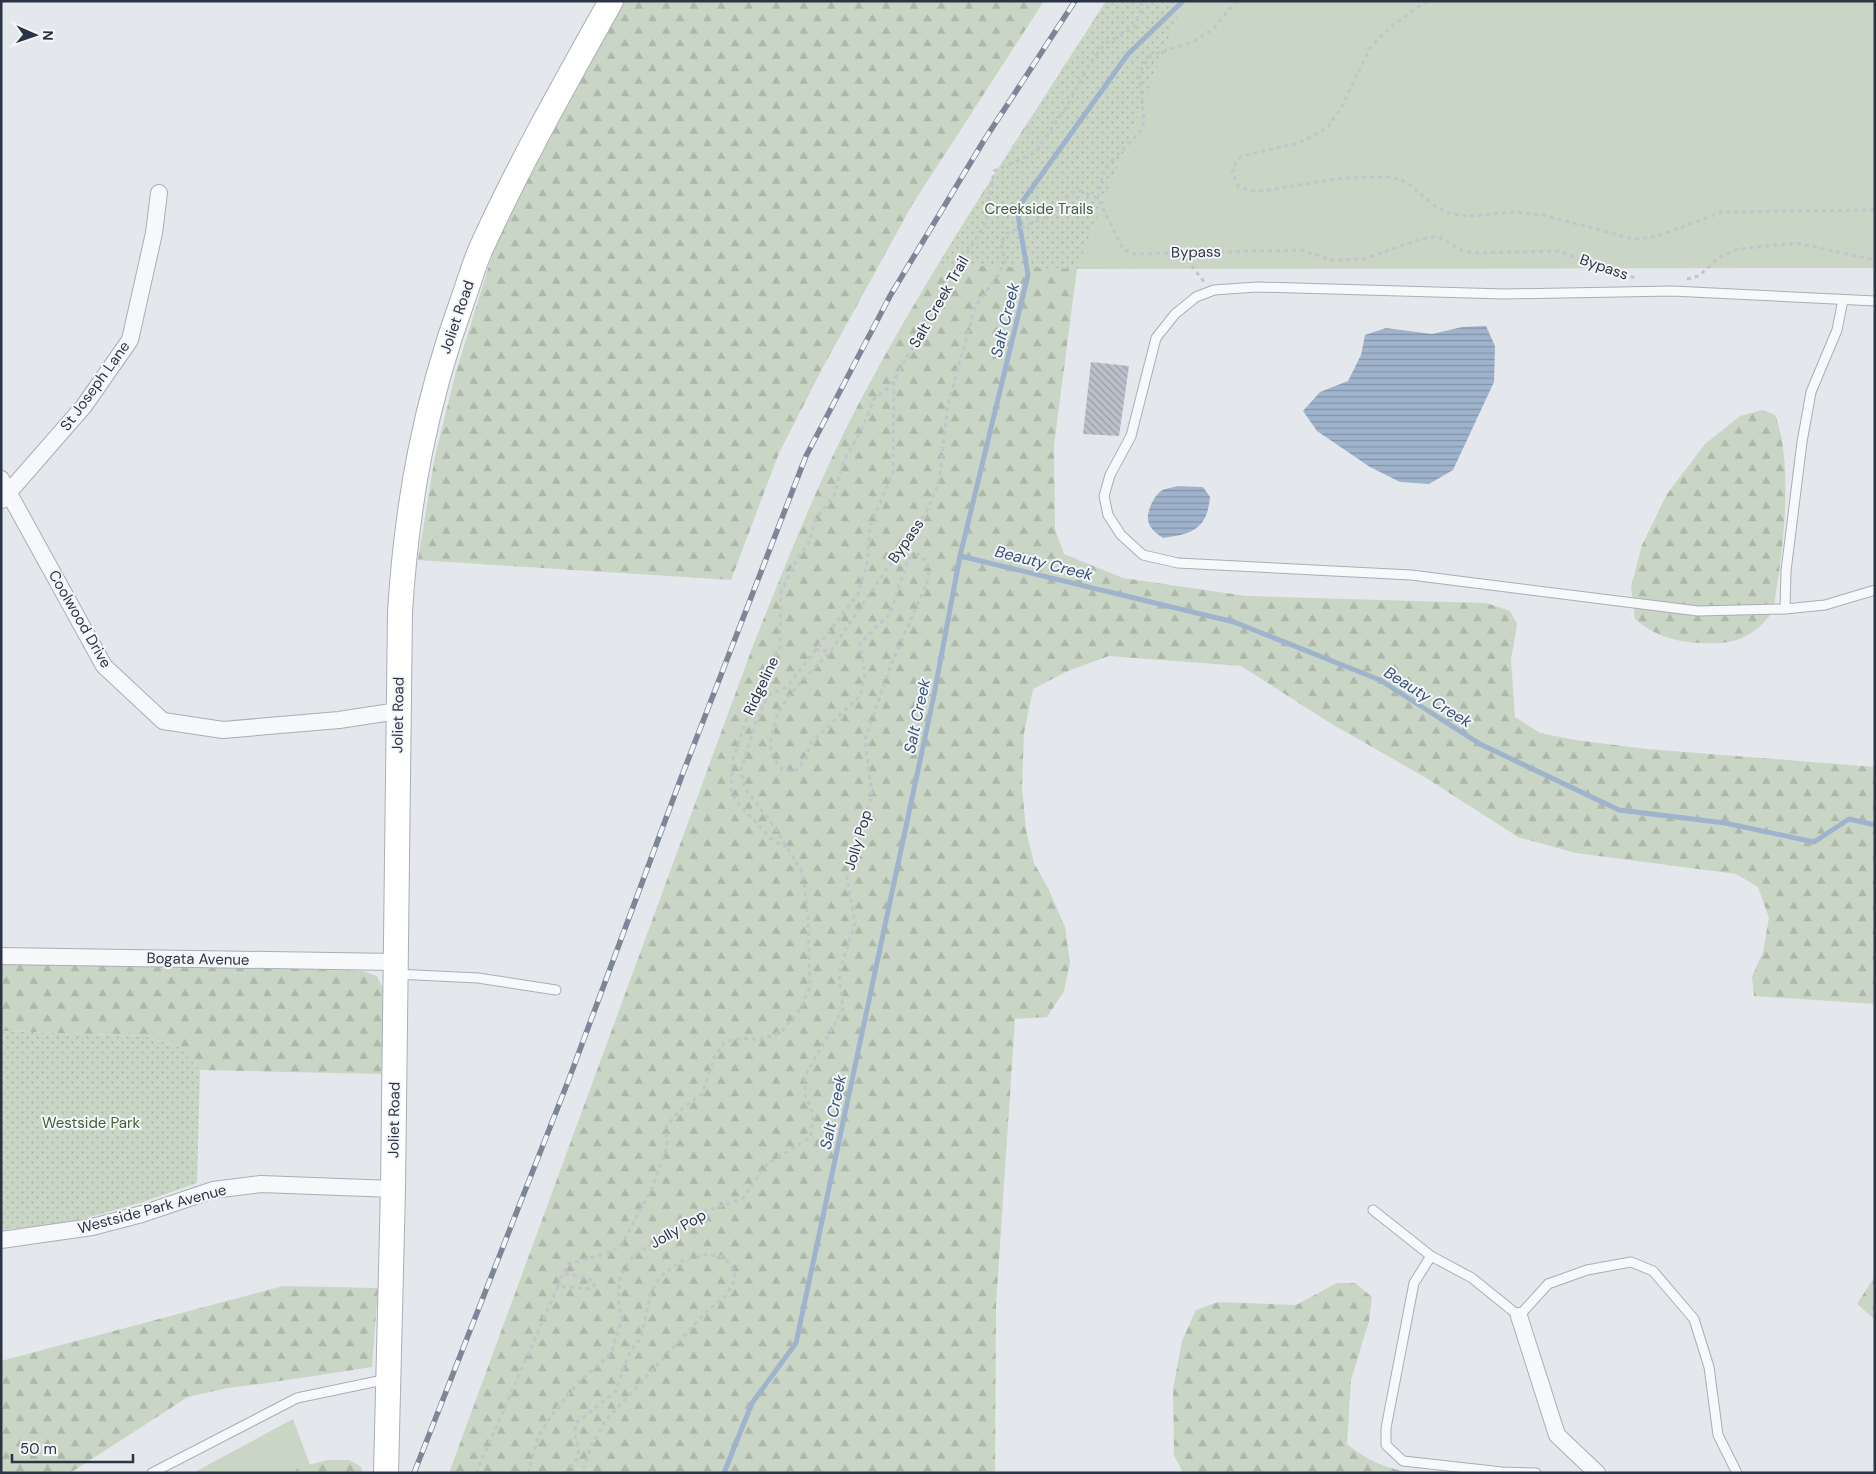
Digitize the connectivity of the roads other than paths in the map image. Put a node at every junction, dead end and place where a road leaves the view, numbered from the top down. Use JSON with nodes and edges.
{"nodes":[{"id":1,"x":611,"y":1,"type":"edge"},
{"id":2,"x":159,"y":193,"type":"dead end"},
{"id":3,"x":1843,"y":300,"type":"junction"},
{"id":4,"x":1875,"y":301,"type":"edge"},
{"id":5,"x":4,"y":491,"type":"edge"},
{"id":6,"x":1875,"y":590,"type":"edge"},
{"id":7,"x":1785,"y":609,"type":"junction"},
{"id":8,"x":398,"y":711,"type":"junction"},
{"id":9,"x":1,"y":956,"type":"edge"},
{"id":10,"x":395,"y":968,"type":"junction"},
{"id":11,"x":556,"y":990,"type":"dead end"},
{"id":12,"x":393,"y":1189,"type":"junction"},
{"id":13,"x":1373,"y":1210,"type":"dead end"},
{"id":14,"x":1,"y":1240,"type":"edge"},
{"id":15,"x":1431,"y":1256,"type":"junction"},
{"id":16,"x":1519,"y":1316,"type":"junction"},
{"id":17,"x":388,"y":1379,"type":"junction"},
{"id":18,"x":152,"y":1473,"type":"edge"},
{"id":19,"x":386,"y":1473,"type":"edge"},
{"id":20,"x":1536,"y":1473,"type":"edge"},
{"id":21,"x":1597,"y":1473,"type":"edge"},
{"id":22,"x":1737,"y":1473,"type":"edge"}],
"edges":[{"from":1,"to":8,"type":"main road","name":"Joliet Road"},
{"from":2,"to":5,"type":"street","name":"St Joseph Lane"},
{"from":3,"to":4,"type":"lane"},
{"from":3,"to":7,"type":"lane"},
{"from":3,"to":7,"type":"lane"},
{"from":5,"to":8,"type":"street","name":"Coolwood Drive"},
{"from":6,"to":7,"type":"lane"},
{"from":8,"to":10,"type":"main road","name":"Joliet Road"},
{"from":9,"to":10,"type":"street","name":"Bogata Avenue"},
{"from":10,"to":11,"type":"lane"},
{"from":10,"to":12,"type":"main road","name":"Joliet Road"},
{"from":12,"to":14,"type":"street","name":"Westside Park Avenue"},
{"from":12,"to":17,"type":"main road","name":"Joliet Road"},
{"from":13,"to":15,"type":"lane"},
{"from":15,"to":16,"type":"lane"},
{"from":15,"to":20,"type":"lane"},
{"from":16,"to":21,"type":"street"},
{"from":16,"to":22,"type":"lane"},
{"from":17,"to":18,"type":"lane"},
{"from":17,"to":19,"type":"main road","name":"Joliet Road"}]}
